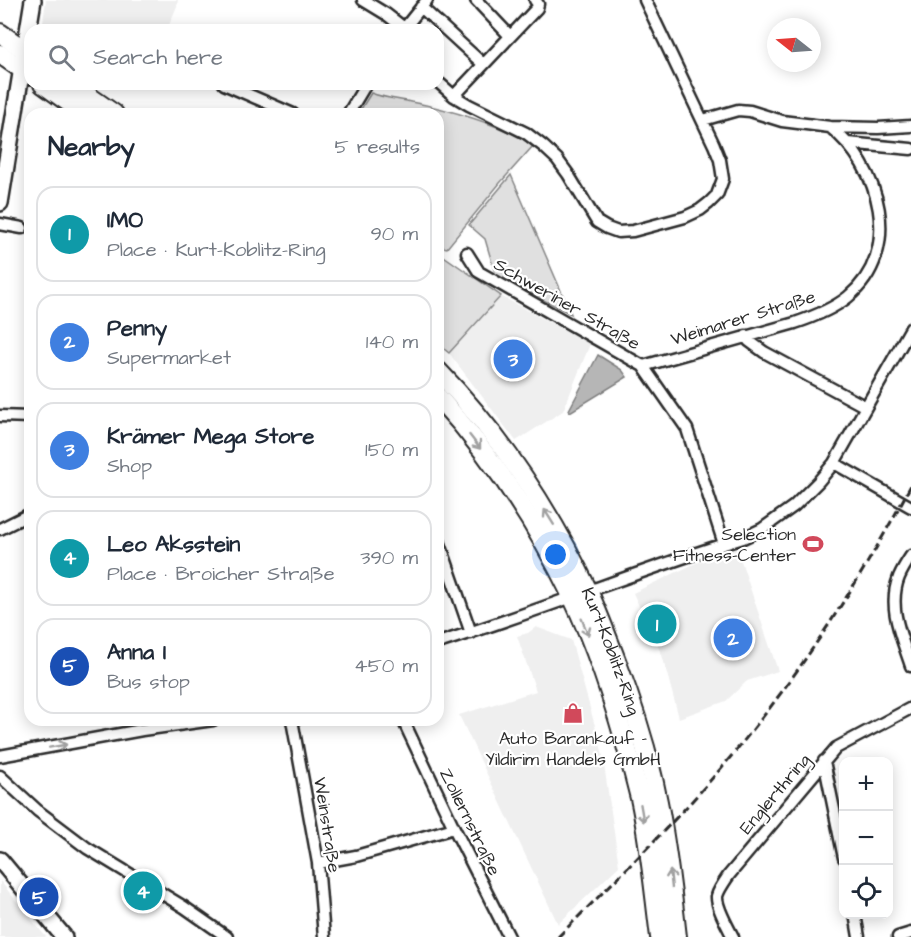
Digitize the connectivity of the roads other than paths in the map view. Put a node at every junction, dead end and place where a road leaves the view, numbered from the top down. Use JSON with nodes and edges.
{"nodes":[{"id":1,"x":33,"y":0,"type":"edge"},
{"id":2,"x":476,"y":0,"type":"edge"},
{"id":3,"x":535,"y":0,"type":"edge"},
{"id":4,"x":645,"y":0,"type":"edge"},
{"id":5,"x":368,"y":1,"type":"edge"},
{"id":6,"x":424,"y":4,"type":"edge"},
{"id":7,"x":31,"y":24,"type":"edge"},
{"id":8,"x":398,"y":24,"type":"edge"},
{"id":9,"x":408,"y":24,"type":"edge"},
{"id":10,"x":444,"y":24,"type":"edge"},
{"id":11,"x":444,"y":24,"type":"edge"},
{"id":12,"x":0,"y":33,"type":"edge"},
{"id":13,"x":510,"y":36,"type":"junction"},
{"id":14,"x":0,"y":54,"type":"edge"},
{"id":15,"x":24,"y":59,"type":"edge"},
{"id":16,"x":24,"y":61,"type":"edge"},
{"id":17,"x":483,"y":64,"type":"junction"},
{"id":18,"x":24,"y":74,"type":"edge"},
{"id":19,"x":444,"y":87,"type":"edge"},
{"id":20,"x":52,"y":90,"type":"edge"},
{"id":21,"x":80,"y":90,"type":"edge"},
{"id":22,"x":238,"y":90,"type":"edge"},
{"id":23,"x":362,"y":90,"type":"edge"},
{"id":24,"x":454,"y":96,"type":"junction"},
{"id":25,"x":77,"y":108,"type":"edge"},
{"id":26,"x":105,"y":108,"type":"edge"},
{"id":27,"x":279,"y":108,"type":"edge"},
{"id":28,"x":352,"y":108,"type":"edge"},
{"id":29,"x":703,"y":120,"type":"junction"},
{"id":30,"x":911,"y":126,"type":"edge"},
{"id":31,"x":830,"y":127,"type":"junction"},
{"id":32,"x":847,"y":143,"type":"junction"},
{"id":33,"x":911,"y":149,"type":"edge"},
{"id":34,"x":4,"y":154,"type":"edge"},
{"id":35,"x":0,"y":203,"type":"edge"},
{"id":36,"x":0,"y":225,"type":"edge"},
{"id":37,"x":22,"y":228,"type":"dead end"},
{"id":38,"x":467,"y":253,"type":"dead end"},
{"id":39,"x":911,"y":328,"type":"edge"},
{"id":40,"x":746,"y":336,"type":"junction"},
{"id":41,"x":643,"y":366,"type":"junction"},
{"id":42,"x":444,"y":377,"type":"edge"},
{"id":43,"x":444,"y":403,"type":"edge"},
{"id":44,"x":866,"y":408,"type":"junction"},
{"id":45,"x":0,"y":416,"type":"edge"},
{"id":46,"x":24,"y":419,"type":"edge"},
{"id":47,"x":834,"y":463,"type":"junction"},
{"id":48,"x":911,"y":507,"type":"edge"},
{"id":49,"x":24,"y":517,"type":"edge"},
{"id":50,"x":0,"y":529,"type":"edge"},
{"id":51,"x":724,"y":544,"type":"junction"},
{"id":52,"x":444,"y":555,"type":"edge"},
{"id":53,"x":911,"y":556,"type":"edge"},
{"id":54,"x":580,"y":593,"type":"junction"},
{"id":55,"x":471,"y":633,"type":"junction"},
{"id":56,"x":444,"y":642,"type":"edge"},
{"id":57,"x":911,"y":666,"type":"edge"},
{"id":58,"x":911,"y":708,"type":"edge"},
{"id":59,"x":136,"y":726,"type":"edge"},
{"id":60,"x":293,"y":726,"type":"edge"},
{"id":61,"x":406,"y":726,"type":"edge"},
{"id":62,"x":0,"y":756,"type":"edge"},
{"id":63,"x":824,"y":761,"type":"junction"},
{"id":64,"x":0,"y":776,"type":"edge"},
{"id":65,"x":454,"y":828,"type":"junction"},
{"id":66,"x":839,"y":838,"type":"edge"},
{"id":67,"x":0,"y":860,"type":"edge"},
{"id":68,"x":318,"y":863,"type":"junction"},
{"id":69,"x":856,"y":919,"type":"edge"},
{"id":70,"x":911,"y":933,"type":"edge"},
{"id":71,"x":64,"y":937,"type":"edge"},
{"id":72,"x":227,"y":937,"type":"edge"},
{"id":73,"x":324,"y":937,"type":"edge"},
{"id":74,"x":509,"y":937,"type":"edge"},
{"id":75,"x":660,"y":937,"type":"edge"},
{"id":76,"x":677,"y":937,"type":"edge"},
{"id":77,"x":733,"y":937,"type":"edge"},
{"id":78,"x":859,"y":937,"type":"edge"},
{"id":79,"x":897,"y":937,"type":"edge"}],
"edges":[{"from":1,"to":7,"type":"main road"},
{"from":2,"to":13,"type":"street"},
{"from":3,"to":13,"type":"street"},
{"from":4,"to":29,"type":"street"},
{"from":5,"to":8,"type":"street"},
{"from":6,"to":9,"type":"street"},
{"from":6,"to":11,"type":"street"},
{"from":10,"to":17,"type":"street"},
{"from":12,"to":15,"type":"main road"},
{"from":13,"to":17,"type":"street"},
{"from":14,"to":16,"type":"main road"},
{"from":17,"to":24,"type":"street"},
{"from":18,"to":34,"type":"main road"},
{"from":19,"to":24,"type":"street"},
{"from":20,"to":25,"type":"main road"},
{"from":21,"to":26,"type":"main road"},
{"from":22,"to":27,"type":"street"},
{"from":23,"to":28,"type":"street"},
{"from":24,"to":29,"type":"street"},
{"from":29,"to":31,"type":"street"},
{"from":30,"to":31,"type":"street"},
{"from":31,"to":32,"type":"street","name":"Weimarer Straße"},
{"from":32,"to":33,"type":"street"},
{"from":32,"to":40,"type":"street","name":"Weimarer Straße"},
{"from":34,"to":35,"type":"main road"},
{"from":36,"to":37,"type":"street"},
{"from":38,"to":41,"type":"street","name":"Schweriner Straße"},
{"from":39,"to":44,"type":"street"},
{"from":40,"to":41,"type":"street","name":"Weimarer Straße"},
{"from":40,"to":44,"type":"street"},
{"from":41,"to":51,"type":"street","name":"Schweriner Straße"},
{"from":54,"to":42,"type":"main road","name":"Kurt-Koblitz-Ring","one_way":true},
{"from":43,"to":54,"type":"main road","name":"Kurt-Koblitz-Ring","one_way":true},
{"from":44,"to":47,"type":"street"},
{"from":45,"to":46,"type":"street"},
{"from":47,"to":48,"type":"street"},
{"from":47,"to":51,"type":"street"},
{"from":49,"to":50,"type":"street"},
{"from":51,"to":54,"type":"street"},
{"from":52,"to":55,"type":"street"},
{"from":53,"to":57,"type":"street"},
{"from":54,"to":55,"type":"street"},
{"from":54,"to":75,"type":"main road","name":"Kurt-Koblitz-Ring","one_way":true},
{"from":76,"to":54,"type":"main road","name":"Kurt-Koblitz-Ring","one_way":true},
{"from":55,"to":56,"type":"street"},
{"from":58,"to":63,"type":"street","name":"Englerthring"},
{"from":62,"to":59,"type":"street","one_way":true},
{"from":60,"to":68,"type":"street","name":"Weinstraße"},
{"from":61,"to":65,"type":"street","name":"Zollernstraße"},
{"from":63,"to":66,"type":"street"},
{"from":63,"to":77,"type":"street","name":"Englerthring"},
{"from":64,"to":72,"type":"street"},
{"from":65,"to":68,"type":"street"},
{"from":65,"to":74,"type":"street","name":"Zollernstraße"},
{"from":67,"to":71,"type":"main road"},
{"from":68,"to":73,"type":"street","name":"Weinstraße"},
{"from":69,"to":78,"type":"street"},
{"from":70,"to":79,"type":"street"}]}
